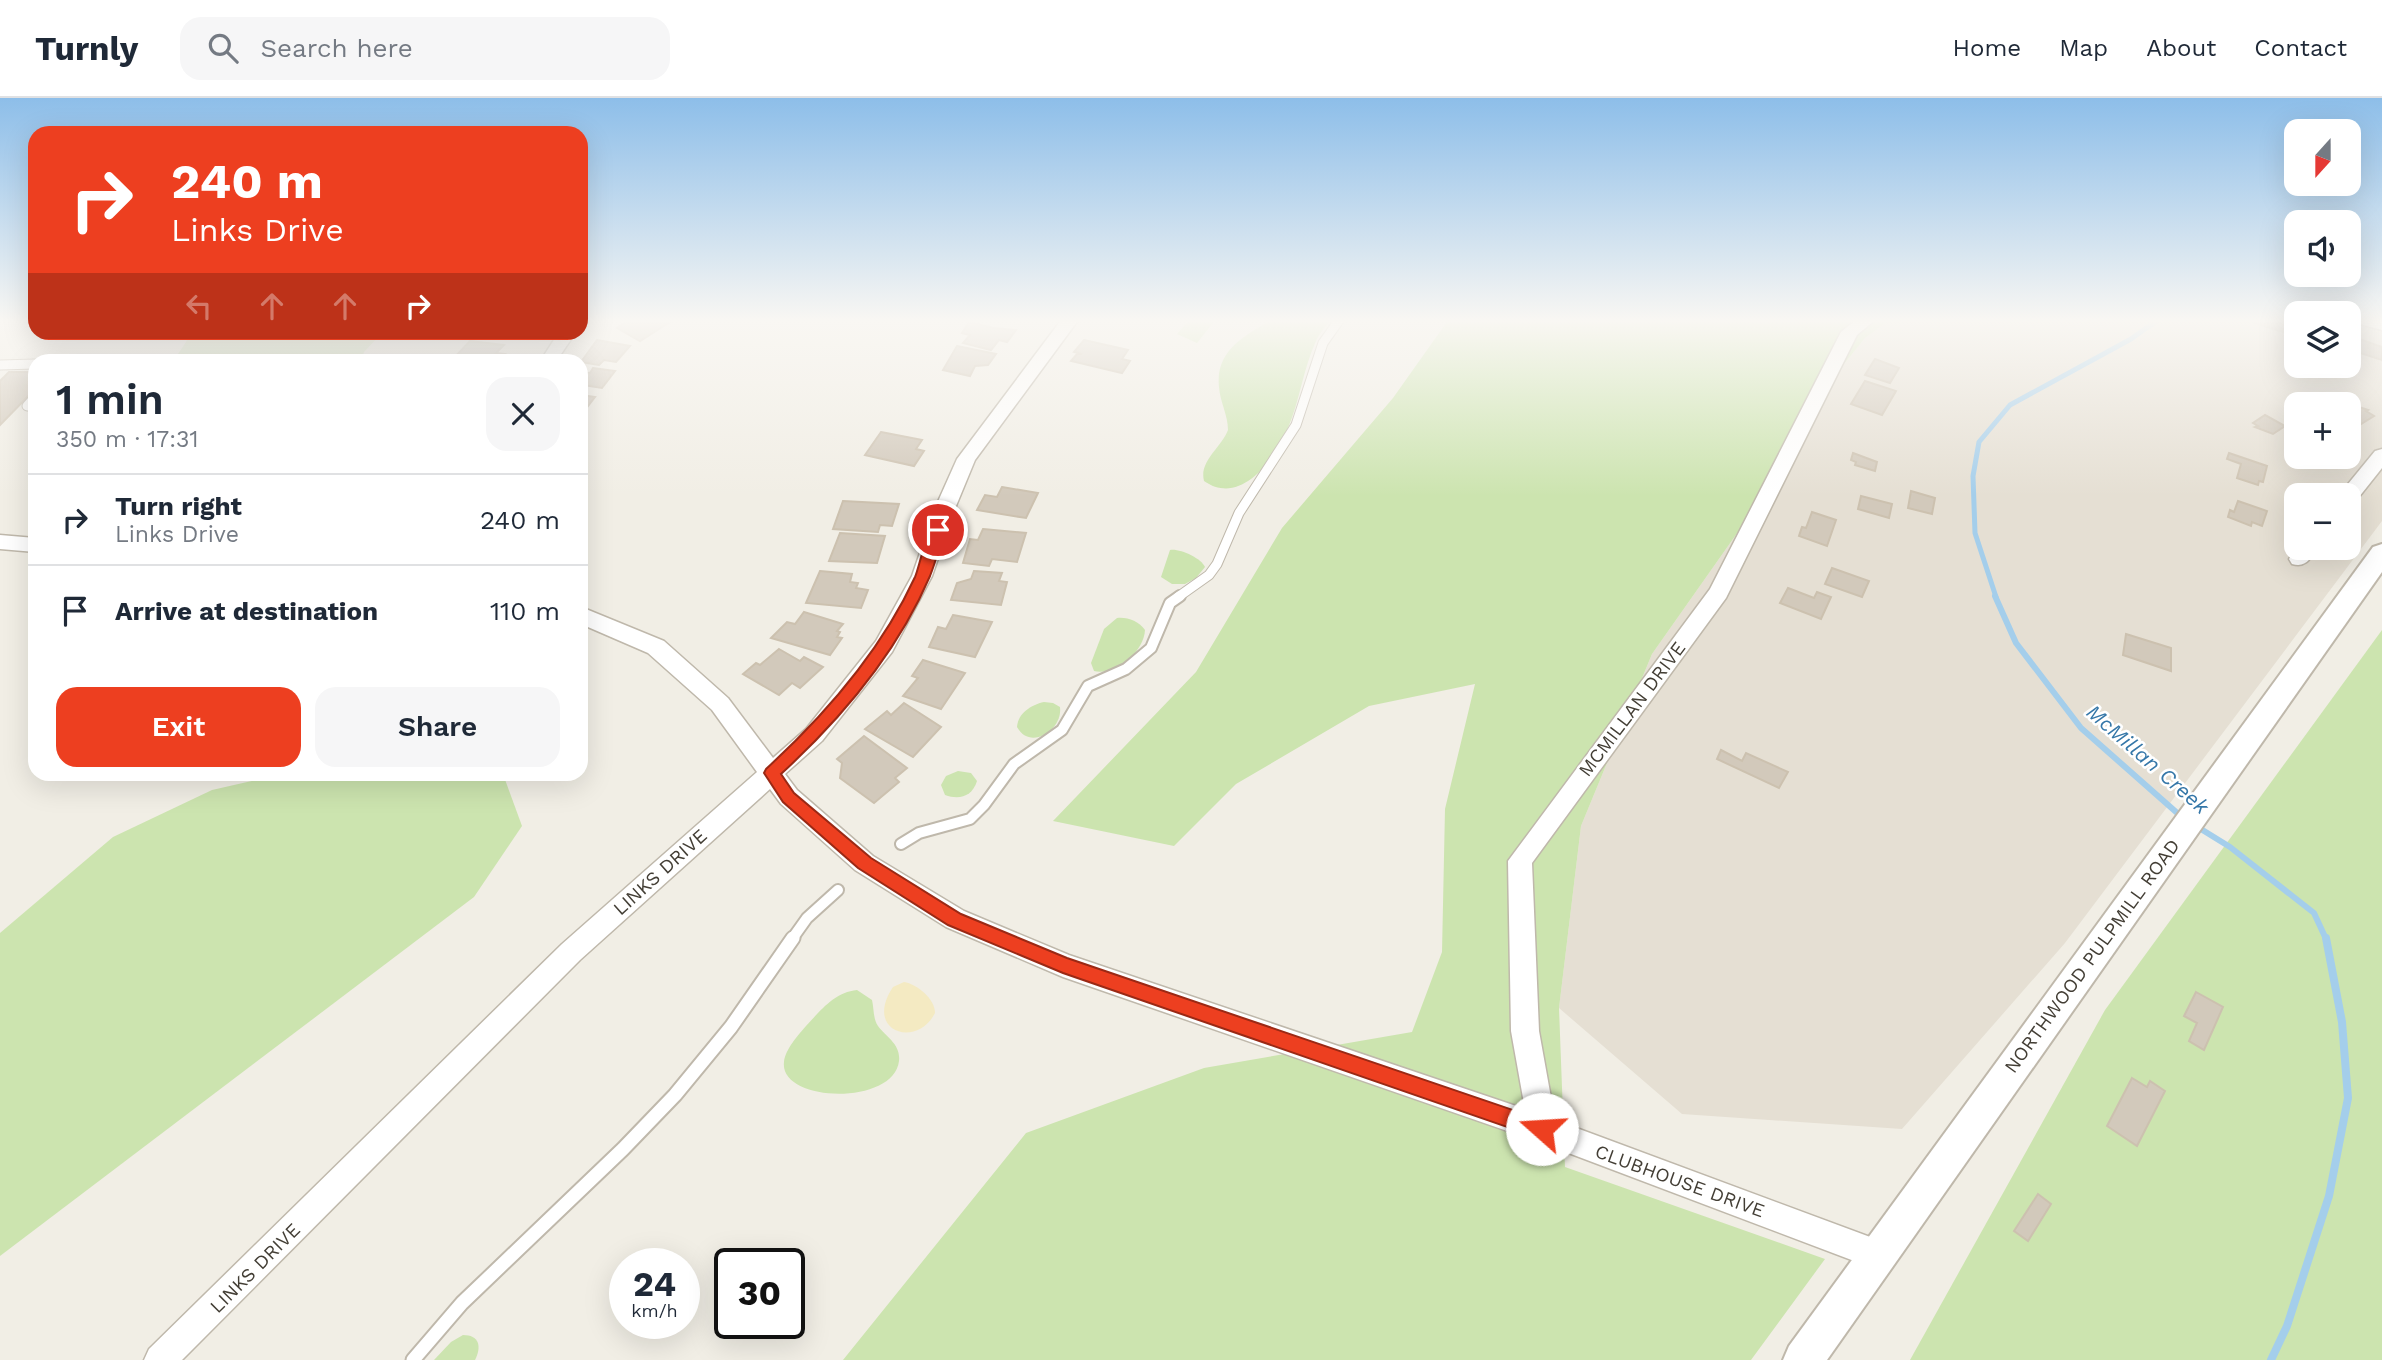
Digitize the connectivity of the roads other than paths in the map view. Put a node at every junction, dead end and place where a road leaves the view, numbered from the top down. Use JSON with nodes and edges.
{"nodes":[{"id":1,"x":1026,"y":378,"type":"edge"},
{"id":2,"x":1313,"y":378,"type":"edge"},
{"id":3,"x":1827,"y":378,"type":"edge"},
{"id":4,"x":2382,"y":455,"type":"edge"},
{"id":5,"x":2359,"y":483,"type":"edge"},
{"id":6,"x":0,"y":542,"type":"edge"},
{"id":7,"x":28,"y":544,"type":"edge"},
{"id":8,"x":2382,"y":553,"type":"edge"},
{"id":9,"x":588,"y":618,"type":"edge"},
{"id":10,"x":772,"y":773,"type":"junction"},
{"id":11,"x":901,"y":844,"type":"dead end"},
{"id":12,"x":838,"y":890,"type":"dead end"},
{"id":13,"x":1542,"y":1129,"type":"junction"},
{"id":14,"x":1878,"y":1255,"type":"junction"},
{"id":15,"x":160,"y":1360,"type":"edge"},
{"id":16,"x":413,"y":1360,"type":"edge"},
{"id":17,"x":1803,"y":1360,"type":"edge"}],
"edges":[{"from":1,"to":10,"type":"street","name":"LINKS DRIVE"},
{"from":2,"to":11,"type":"lane"},
{"from":3,"to":13,"type":"street","name":"MCMILLAN DRIVE"},
{"from":4,"to":5,"type":"street"},
{"from":6,"to":7,"type":"street"},
{"from":8,"to":14,"type":"street","name":"NORTHWOOD PULPMILL ROAD"},
{"from":9,"to":10,"type":"street","name":"CLUBHOUSE DRIVE"},
{"from":10,"to":13,"type":"street","name":"CLUBHOUSE DRIVE"},
{"from":10,"to":15,"type":"street","name":"LINKS DRIVE"},
{"from":12,"to":16,"type":"lane"},
{"from":13,"to":14,"type":"street","name":"CLUBHOUSE DRIVE"},
{"from":14,"to":17,"type":"street","name":"NORTHWOOD PULPMILL ROAD"}]}
